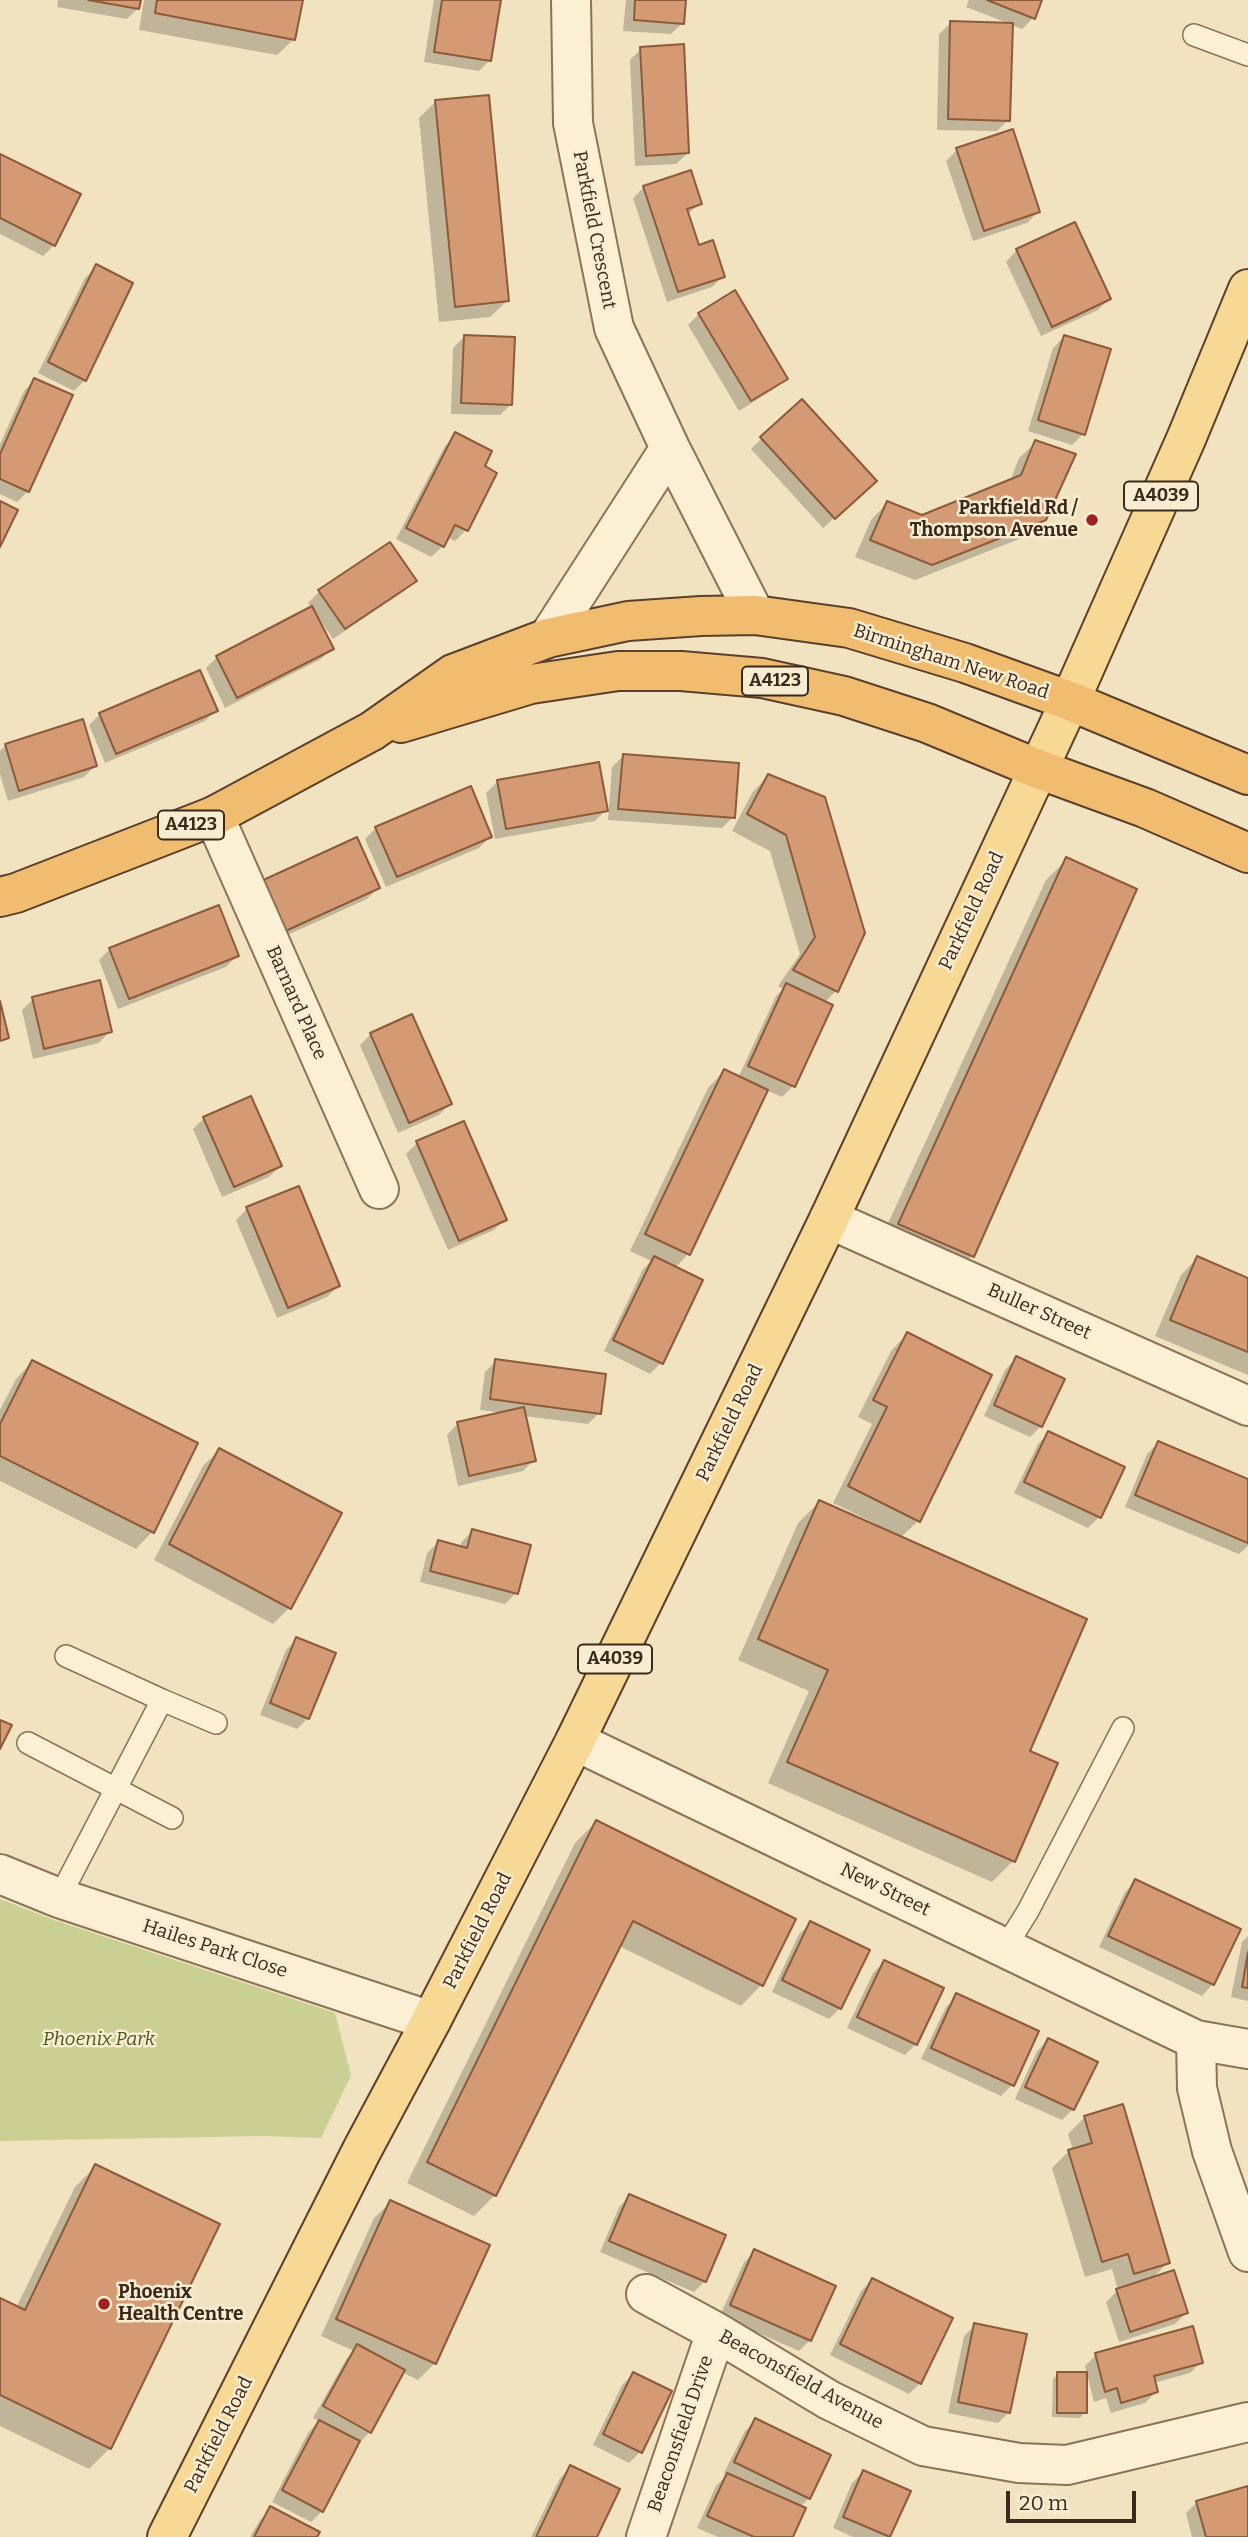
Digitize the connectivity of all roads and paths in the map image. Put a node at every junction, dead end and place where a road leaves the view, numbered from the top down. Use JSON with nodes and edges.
{"nodes":[{"id":1,"x":571,"y":0,"type":"edge"},
{"id":2,"x":1194,"y":35,"type":"dead end"},
{"id":3,"x":1248,"y":55,"type":"edge"},
{"id":4,"x":1248,"y":289,"type":"edge"},
{"id":5,"x":670,"y":448,"type":"junction"},
{"id":6,"x":755,"y":615,"type":"junction"},
{"id":7,"x":548,"y":638,"type":"junction"},
{"id":8,"x":1070,"y":701,"type":"junction"},
{"id":9,"x":372,"y":731,"type":"junction"},
{"id":10,"x":1038,"y":769,"type":"junction"},
{"id":11,"x":1248,"y":775,"type":"edge"},
{"id":12,"x":214,"y":816,"type":"junction"},
{"id":13,"x":1248,"y":853,"type":"edge"},
{"id":14,"x":0,"y":897,"type":"edge"},
{"id":15,"x":379,"y":1189,"type":"dead end"},
{"id":16,"x":829,"y":1219,"type":"junction"},
{"id":17,"x":1248,"y":1406,"type":"edge"},
{"id":18,"x":66,"y":1656,"type":"dead end"},
{"id":19,"x":162,"y":1700,"type":"junction"},
{"id":20,"x":216,"y":1723,"type":"dead end"},
{"id":21,"x":1124,"y":1728,"type":"dead end"},
{"id":22,"x":575,"y":1741,"type":"junction"},
{"id":23,"x":29,"y":1743,"type":"dead end"},
{"id":24,"x":115,"y":1789,"type":"junction"},
{"id":25,"x":172,"y":1818,"type":"dead end"},
{"id":26,"x":0,"y":1874,"type":"edge"},
{"id":27,"x":59,"y":1898,"type":"junction"},
{"id":28,"x":1005,"y":1948,"type":"junction"},
{"id":29,"x":431,"y":2021,"type":"junction"},
{"id":30,"x":1196,"y":2040,"type":"junction"},
{"id":31,"x":1248,"y":2049,"type":"edge"},
{"id":32,"x":1248,"y":2252,"type":"edge"},
{"id":33,"x":646,"y":2294,"type":"dead end"},
{"id":34,"x":716,"y":2332,"type":"junction"},
{"id":35,"x":1248,"y":2422,"type":"edge"},
{"id":36,"x":167,"y":2537,"type":"edge"},
{"id":37,"x":646,"y":2537,"type":"edge"}],
"edges":[{"from":1,"to":5,"type":"street","name":"Parkfield Crescent"},
{"from":2,"to":3,"type":"lane"},
{"from":4,"to":8,"type":"main road","name":"Parkfield Road","number":"A4039"},
{"from":5,"to":6,"type":"street","name":"Parkfield Crescent"},
{"from":5,"to":7,"type":"street"},
{"from":6,"to":7,"type":"highway","name":"Birmingham New Road","number":"A4123"},
{"from":6,"to":8,"type":"highway","name":"Birmingham New Road","number":"A4123"},
{"from":7,"to":9,"type":"highway","name":"Birmingham New Road","number":"A4123"},
{"from":8,"to":10,"type":"main road","name":"Parkfield Road","number":"A4039"},
{"from":8,"to":11,"type":"highway","name":"Birmingham New Road","number":"A4123"},
{"from":9,"to":10,"type":"highway","name":"Birmingham New Road","number":"A4123"},
{"from":9,"to":12,"type":"highway","name":"Birmingham New Road","number":"A4123"},
{"from":10,"to":13,"type":"highway","name":"Birmingham New Road","number":"A4123"},
{"from":10,"to":16,"type":"main road","name":"Parkfield Road","number":"A4039"},
{"from":12,"to":14,"type":"highway","name":"Birmingham New Road","number":"A4123"},
{"from":12,"to":15,"type":"street","name":"Barnard Place"},
{"from":16,"to":17,"type":"street","name":"Buller Street"},
{"from":16,"to":22,"type":"main road","name":"Parkfield Road","number":"A4039"},
{"from":18,"to":19,"type":"lane"},
{"from":19,"to":20,"type":"lane"},
{"from":19,"to":24,"type":"lane"},
{"from":21,"to":28,"type":"lane"},
{"from":22,"to":28,"type":"street","name":"New Street"},
{"from":22,"to":29,"type":"main road","name":"Parkfield Road","number":"A4039"},
{"from":23,"to":24,"type":"lane"},
{"from":24,"to":25,"type":"lane"},
{"from":24,"to":27,"type":"lane"},
{"from":26,"to":27,"type":"street","name":"Hailes Park Close"},
{"from":27,"to":29,"type":"street","name":"Hailes Park Close"},
{"from":28,"to":30,"type":"street","name":"New Street"},
{"from":29,"to":36,"type":"main road","name":"Parkfield Road","number":"A4039"},
{"from":30,"to":31,"type":"street","name":"New Street"},
{"from":30,"to":32,"type":"street"},
{"from":33,"to":34,"type":"street","name":"Beaconsfield Avenue"},
{"from":34,"to":35,"type":"street","name":"Beaconsfield Avenue"},
{"from":34,"to":37,"type":"street","name":"Beaconsfield Drive"}]}
